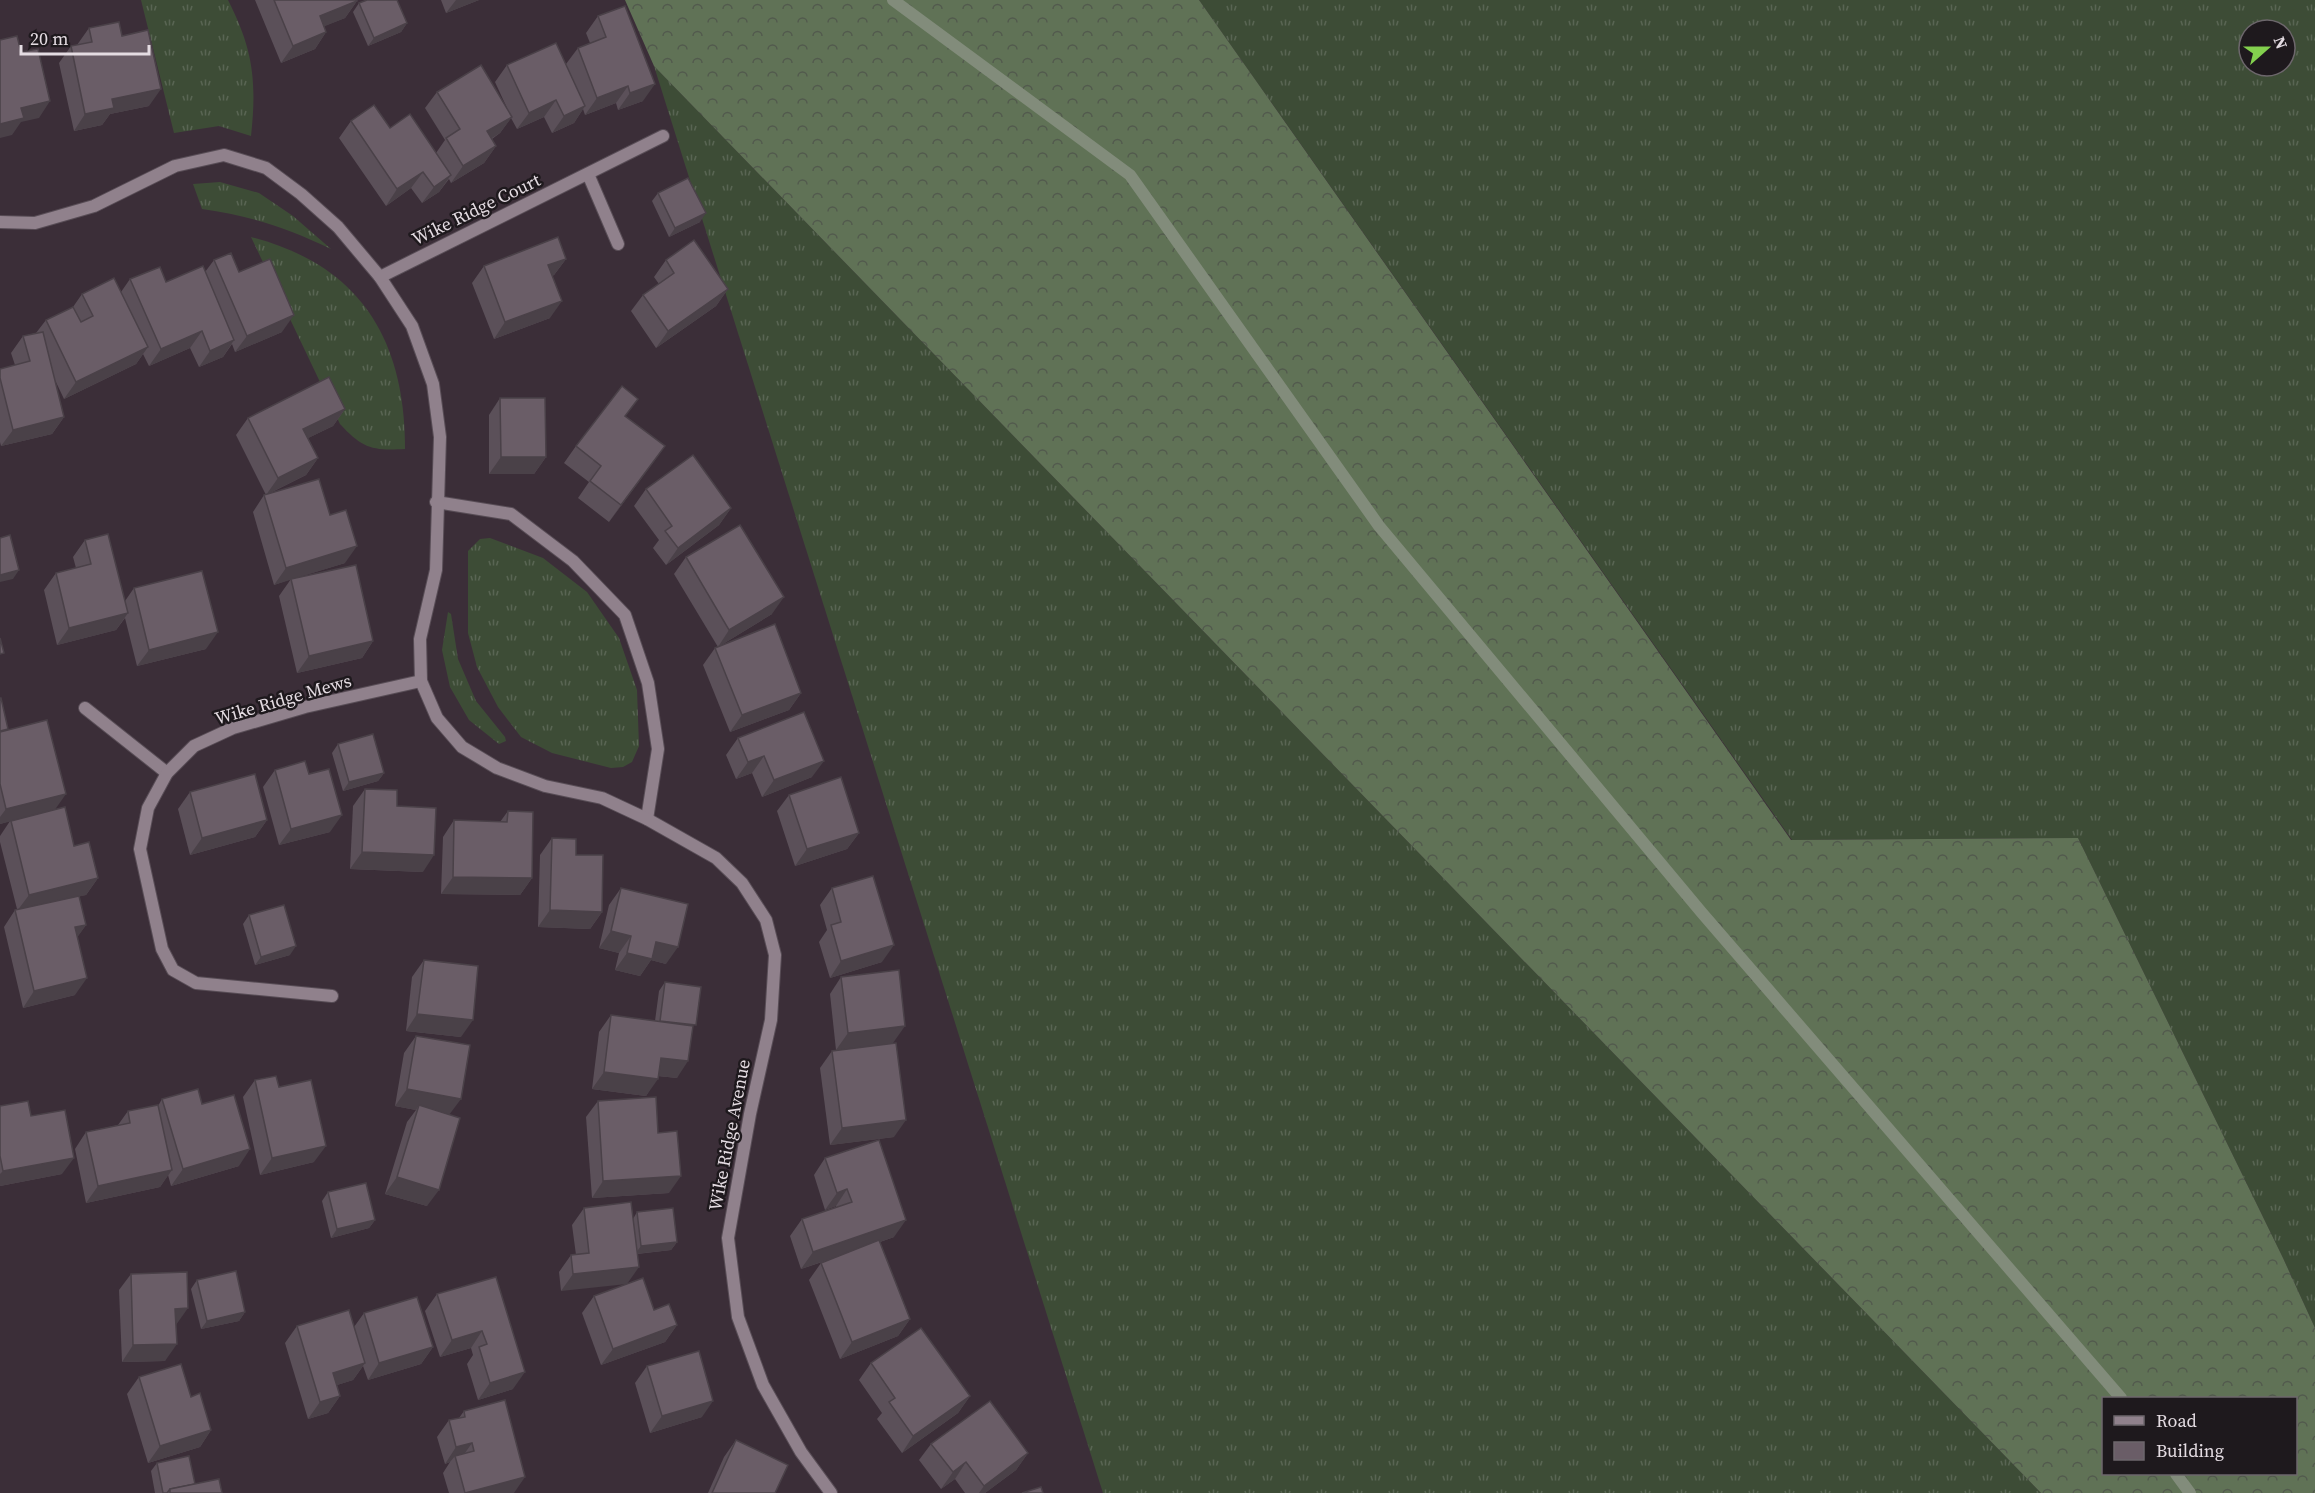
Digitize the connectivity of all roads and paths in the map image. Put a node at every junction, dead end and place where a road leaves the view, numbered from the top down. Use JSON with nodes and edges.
{"nodes":[{"id":1,"x":663,"y":136,"type":"dead end"},
{"id":2,"x":588,"y":174,"type":"junction"},
{"id":3,"x":0,"y":222,"type":"edge"},
{"id":4,"x":618,"y":244,"type":"dead end"},
{"id":5,"x":380,"y":277,"type":"junction"},
{"id":6,"x":436,"y":502,"type":"junction"},
{"id":7,"x":421,"y":681,"type":"junction"},
{"id":8,"x":85,"y":708,"type":"dead end"},
{"id":9,"x":167,"y":773,"type":"junction"},
{"id":10,"x":647,"y":819,"type":"junction"},
{"id":11,"x":332,"y":996,"type":"dead end"},
{"id":12,"x":831,"y":1493,"type":"edge"}],
"edges":[{"from":1,"to":2,"type":"street","name":"Wike Ridge Court"},
{"from":2,"to":4,"type":"street"},
{"from":2,"to":5,"type":"street","name":"Wike Ridge Court"},
{"from":3,"to":5,"type":"street","name":"Wike Ridge Avenue"},
{"from":5,"to":6,"type":"street","name":"Wike Ridge Avenue"},
{"from":6,"to":7,"type":"street","name":"Wike Ridge Avenue"},
{"from":6,"to":10,"type":"street"},
{"from":7,"to":9,"type":"street","name":"Wike Ridge Mews"},
{"from":7,"to":10,"type":"street","name":"Wike Ridge Avenue"},
{"from":8,"to":9,"type":"street"},
{"from":9,"to":11,"type":"street","name":"Wike Ridge Mews"},
{"from":10,"to":12,"type":"street","name":"Wike Ridge Avenue"}]}
